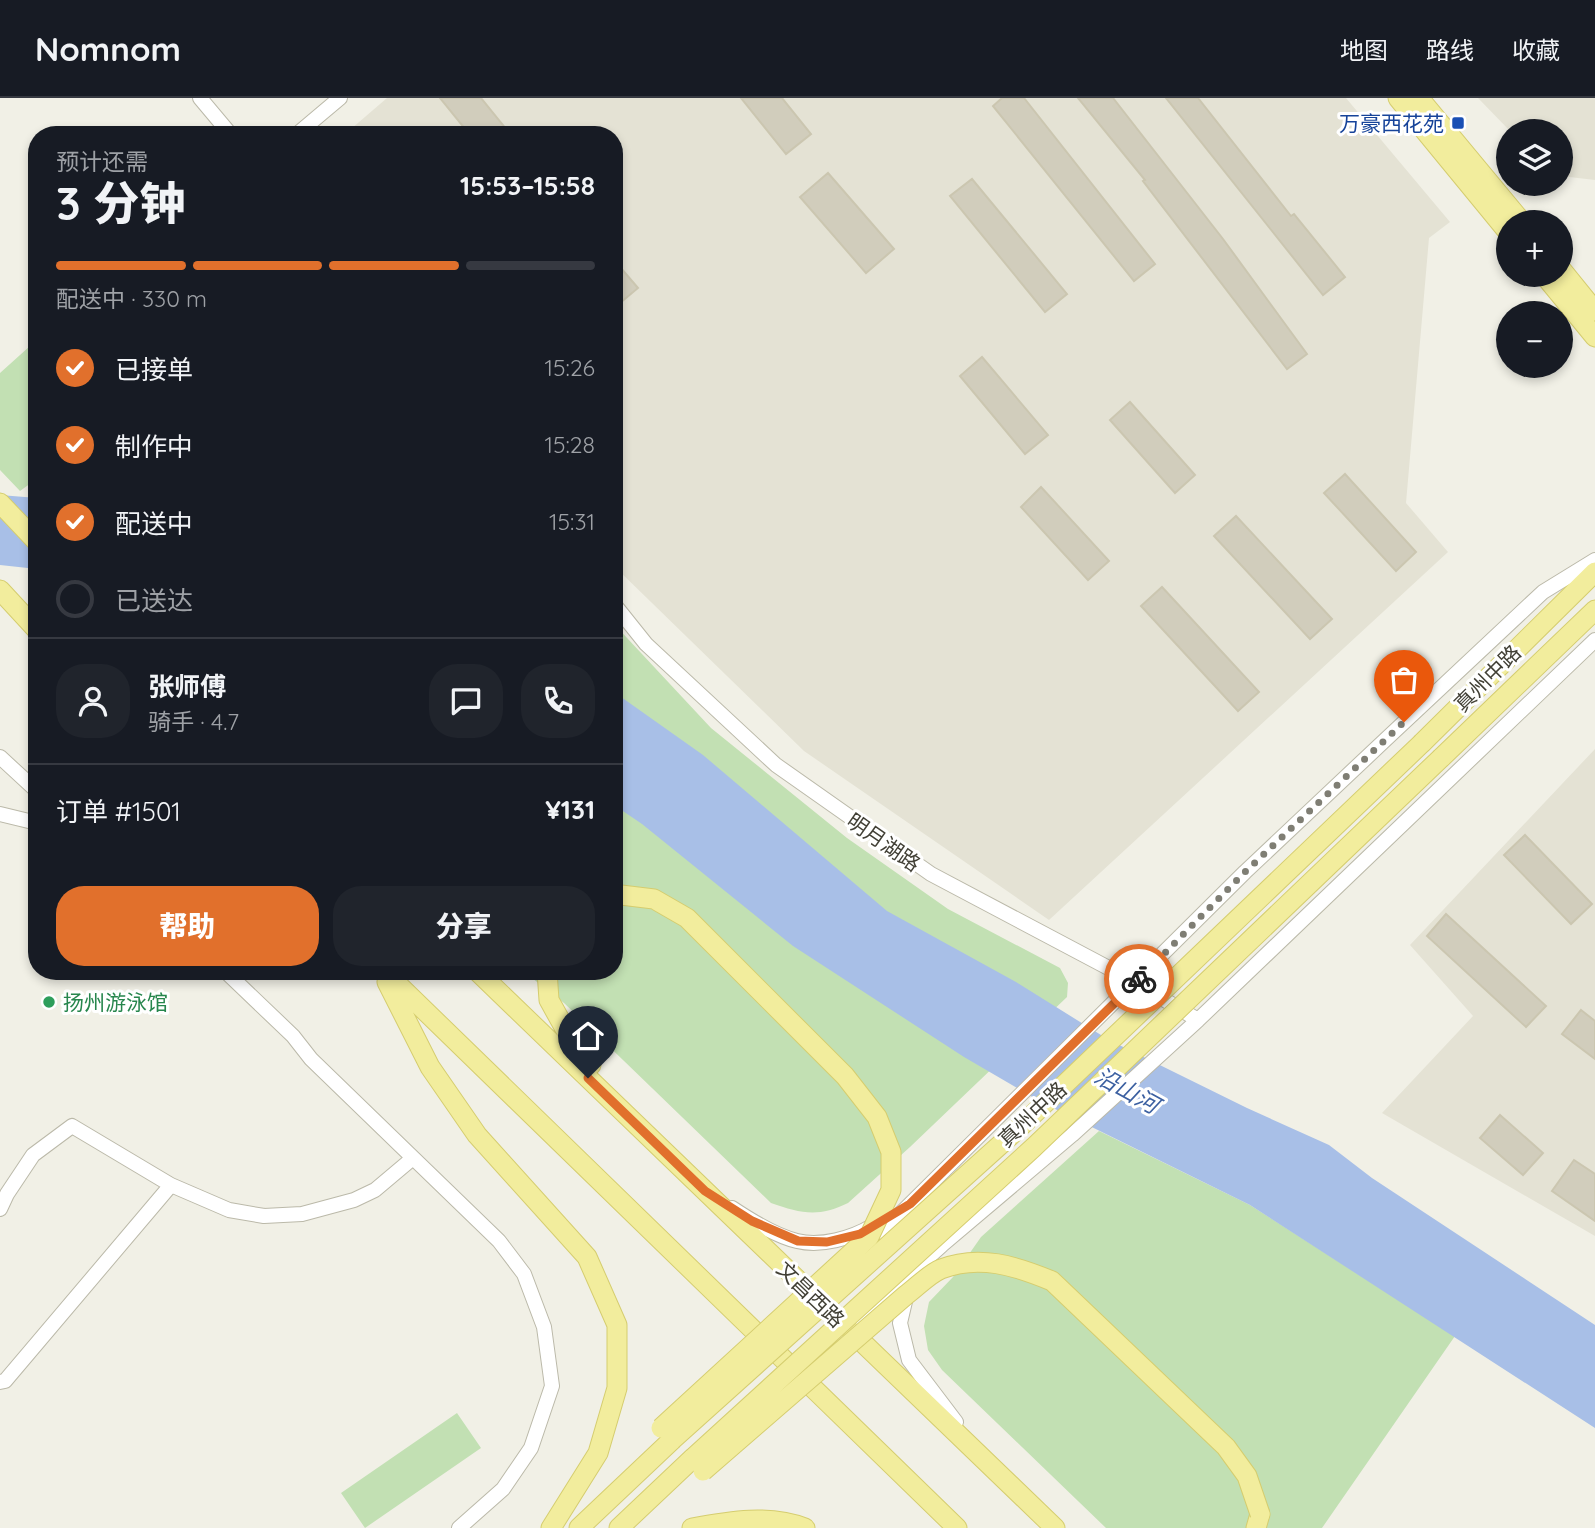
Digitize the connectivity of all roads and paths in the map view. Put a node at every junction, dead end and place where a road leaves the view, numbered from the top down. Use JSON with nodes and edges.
{"nodes":[{"id":1,"x":200,"y":98,"type":"edge"},
{"id":2,"x":340,"y":98,"type":"edge"},
{"id":3,"x":1398,"y":98,"type":"edge"},
{"id":4,"x":1419,"y":98,"type":"edge"},
{"id":5,"x":223,"y":126,"type":"edge"},
{"id":6,"x":307,"y":126,"type":"edge"},
{"id":7,"x":1512,"y":210,"type":"edge"},
{"id":8,"x":1496,"y":217,"type":"edge"},
{"id":9,"x":1573,"y":284,"type":"edge"},
{"id":10,"x":1554,"y":287,"type":"edge"},
{"id":11,"x":1595,"y":311,"type":"edge"},
{"id":12,"x":1595,"y":337,"type":"edge"},
{"id":13,"x":0,"y":503,"type":"edge"},
{"id":14,"x":28,"y":533,"type":"edge"},
{"id":15,"x":1595,"y":560,"type":"edge"},
{"id":16,"x":1595,"y":572,"type":"edge"},
{"id":17,"x":0,"y":590,"type":"edge"},
{"id":18,"x":1595,"y":610,"type":"edge"},
{"id":19,"x":623,"y":615,"type":"edge"},
{"id":20,"x":28,"y":620,"type":"edge"},
{"id":21,"x":1595,"y":640,"type":"edge"},
{"id":22,"x":0,"y":757,"type":"edge"},
{"id":23,"x":28,"y":783,"type":"edge"},
{"id":24,"x":0,"y":814,"type":"edge"},
{"id":25,"x":28,"y":821,"type":"edge"},
{"id":26,"x":623,"y":896,"type":"edge"},
{"id":27,"x":234,"y":980,"type":"edge"},
{"id":28,"x":387,"y":980,"type":"edge"},
{"id":29,"x":392,"y":980,"type":"edge"},
{"id":30,"x":486,"y":980,"type":"edge"},
{"id":31,"x":548,"y":980,"type":"edge"},
{"id":32,"x":1135,"y":982,"type":"junction"},
{"id":33,"x":1198,"y":1020,"type":"junction"},
{"id":34,"x":662,"y":1149,"type":"junction"},
{"id":35,"x":413,"y":1158,"type":"junction"},
{"id":36,"x":171,"y":1185,"type":"junction"},
{"id":37,"x":705,"y":1191,"type":"junction"},
{"id":38,"x":910,"y":1204,"type":"junction"},
{"id":39,"x":0,"y":1209,"type":"edge"},
{"id":40,"x":942,"y":1245,"type":"junction"},
{"id":41,"x":816,"y":1298,"type":"junction"},
{"id":42,"x":849,"y":1331,"type":"junction"},
{"id":43,"x":767,"y":1344,"type":"junction"},
{"id":44,"x":799,"y":1374,"type":"junction"},
{"id":45,"x":0,"y":1382,"type":"edge"},
{"id":46,"x":666,"y":1434,"type":"junction"},
{"id":47,"x":698,"y":1465,"type":"junction"},
{"id":48,"x":997,"y":1472,"type":"junction"},
{"id":49,"x":1040,"y":1514,"type":"junction"},
{"id":50,"x":1258,"y":1521,"type":"edge"},
{"id":51,"x":621,"y":1526,"type":"edge"},
{"id":52,"x":459,"y":1528,"type":"edge"},
{"id":53,"x":551,"y":1528,"type":"edge"},
{"id":54,"x":579,"y":1528,"type":"edge"},
{"id":55,"x":692,"y":1528,"type":"edge"},
{"id":56,"x":805,"y":1528,"type":"edge"},
{"id":57,"x":957,"y":1528,"type":"edge"},
{"id":58,"x":1055,"y":1528,"type":"edge"},
{"id":59,"x":1062,"y":1528,"type":"edge"}],
"edges":[{"from":1,"to":5,"type":"street"},
{"from":2,"to":6,"type":"street"},
{"from":3,"to":8,"type":"main road"},
{"from":4,"to":7,"type":"main road"},
{"from":9,"to":11,"type":"main road"},
{"from":10,"to":12,"type":"main road"},
{"from":13,"to":14,"type":"main road"},
{"from":15,"to":32,"type":"street","name":"真州中路"},
{"from":16,"to":46,"type":"main road","name":"真州中路","bridge":true},
{"from":17,"to":20,"type":"main road"},
{"from":18,"to":47,"type":"main road","name":"真州中路","bridge":true},
{"from":19,"to":32,"type":"street","name":"明月湖路"},
{"from":21,"to":33,"type":"street","name":"真州中路"},
{"from":22,"to":23,"type":"street"},
{"from":24,"to":25,"type":"street"},
{"from":26,"to":46,"type":"main road","bridge":true},
{"from":27,"to":35,"type":"street"},
{"from":28,"to":53,"type":"main road"},
{"from":29,"to":43,"type":"main road"},
{"from":30,"to":34,"type":"main road","name":"文昌西路"},
{"from":31,"to":34,"type":"main road"},
{"from":32,"to":33,"type":"street","name":"明月湖路"},
{"from":32,"to":38,"type":"street","name":"真州中路"},
{"from":33,"to":40,"type":"street","name":"真州中路"},
{"from":34,"to":37,"type":"main road","name":"文昌西路"},
{"from":35,"to":36,"type":"street"},
{"from":35,"to":52,"type":"street"},
{"from":36,"to":39,"type":"street"},
{"from":36,"to":45,"type":"street"},
{"from":37,"to":38,"type":"street"},
{"from":37,"to":41,"type":"main road","name":"文昌西路"},
{"from":38,"to":41,"type":"street","name":"真州中路"},
{"from":40,"to":42,"type":"street","name":"真州中路"},
{"from":40,"to":48,"type":"street"},
{"from":41,"to":42,"type":"main road","name":"文昌西路"},
{"from":41,"to":43,"type":"street","name":"真州中路"},
{"from":42,"to":44,"type":"street","name":"真州中路"},
{"from":42,"to":48,"type":"main road","name":"文昌西路"},
{"from":43,"to":44,"type":"main road"},
{"from":44,"to":57,"type":"main road"},
{"from":46,"to":54,"type":"main road","name":"真州中路"},
{"from":47,"to":50,"type":"main road","bridge":true},
{"from":47,"to":51,"type":"main road","name":"真州中路"},
{"from":48,"to":49,"type":"main road","name":"文昌西路"},
{"from":49,"to":58,"type":"main road","name":"文昌西路"},
{"from":49,"to":59,"type":"main road"},
{"from":55,"to":56,"type":"main road"}]}
